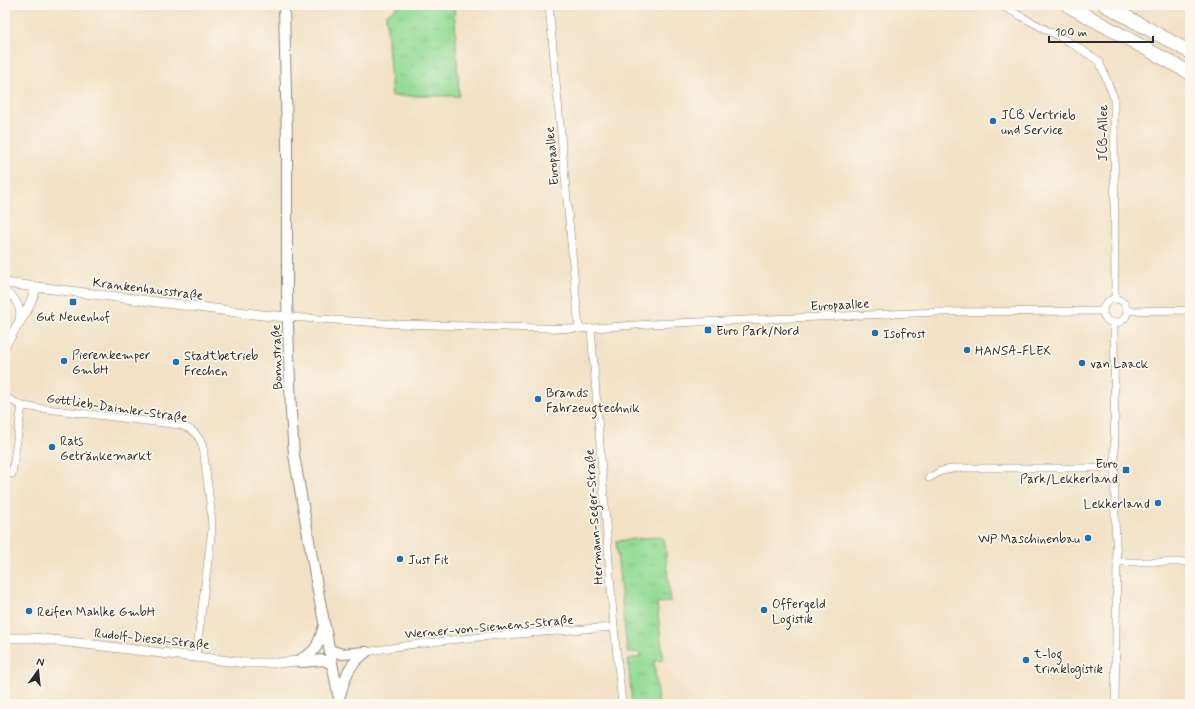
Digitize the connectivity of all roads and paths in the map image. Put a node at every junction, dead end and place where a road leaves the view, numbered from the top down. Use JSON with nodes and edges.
{"nodes":[{"id":1,"x":284,"y":5,"type":"edge"},
{"id":2,"x":549,"y":5,"type":"edge"},
{"id":3,"x":1000,"y":5,"type":"edge"},
{"id":4,"x":1067,"y":5,"type":"edge"},
{"id":5,"x":1104,"y":5,"type":"edge"},
{"id":6,"x":1190,"y":52,"type":"edge"},
{"id":7,"x":1190,"y":73,"type":"edge"},
{"id":8,"x":5,"y":283,"type":"edge"},
{"id":9,"x":37,"y":287,"type":"junction"},
{"id":10,"x":5,"y":292,"type":"edge"},
{"id":11,"x":1115,"y":299,"type":"junction"},
{"id":12,"x":1190,"y":310,"type":"edge"},
{"id":13,"x":1103,"y":311,"type":"junction"},
{"id":14,"x":1127,"y":311,"type":"junction"},
{"id":15,"x":288,"y":317,"type":"junction"},
{"id":16,"x":1114,"y":323,"type":"junction"},
{"id":17,"x":17,"y":327,"type":"junction"},
{"id":18,"x":591,"y":328,"type":"junction"},
{"id":19,"x":579,"y":329,"type":"junction"},
{"id":20,"x":5,"y":345,"type":"edge"},
{"id":21,"x":5,"y":397,"type":"edge"},
{"id":22,"x":22,"y":406,"type":"junction"},
{"id":23,"x":1115,"y":468,"type":"junction"},
{"id":24,"x":12,"y":474,"type":"dead end"},
{"id":25,"x":929,"y":478,"type":"dead end"},
{"id":26,"x":1117,"y":562,"type":"junction"},
{"id":27,"x":1190,"y":562,"type":"edge"},
{"id":28,"x":325,"y":624,"type":"junction"},
{"id":29,"x":614,"y":627,"type":"junction"},
{"id":30,"x":5,"y":638,"type":"edge"},
{"id":31,"x":330,"y":650,"type":"junction"},
{"id":32,"x":366,"y":652,"type":"junction"},
{"id":33,"x":196,"y":656,"type":"junction"},
{"id":34,"x":297,"y":661,"type":"junction"},
{"id":35,"x":332,"y":664,"type":"junction"},
{"id":36,"x":340,"y":700,"type":"edge"},
{"id":37,"x":622,"y":704,"type":"edge"},
{"id":38,"x":1116,"y":704,"type":"edge"}],
"edges":[{"from":1,"to":15,"type":"main road","name":"Bonnstraße"},
{"from":2,"to":19,"type":"street","name":"Europaallee"},
{"from":3,"to":11,"type":"street","name":"JCB-Allee"},
{"from":4,"to":7,"type":"highway"},
{"from":5,"to":6,"type":"highway"},
{"from":8,"to":9,"type":"street","name":"Krankenhausstraße"},
{"from":9,"to":15,"type":"street","name":"Krankenhausstraße"},
{"from":9,"to":17,"type":"street"},
{"from":10,"to":17,"type":"street"},
{"from":11,"to":13,"type":"street"},
{"from":11,"to":14,"type":"street"},
{"from":12,"to":14,"type":"street"},
{"from":13,"to":16,"type":"street"},
{"from":13,"to":18,"type":"street","name":"Europaallee"},
{"from":14,"to":16,"type":"street"},
{"from":15,"to":19,"type":"street","name":"Europaallee"},
{"from":15,"to":28,"type":"main road","name":"Bonnstraße"},
{"from":16,"to":23,"type":"street"},
{"from":17,"to":20,"type":"street"},
{"from":18,"to":19,"type":"street","name":"Europaallee"},
{"from":18,"to":29,"type":"street","name":"Hermann-Seger-Straße"},
{"from":21,"to":22,"type":"street","name":"Gottlieb-Daimler-Straße"},
{"from":22,"to":24,"type":"street"},
{"from":22,"to":33,"type":"street","name":"Gottlieb-Daimler-Straße"},
{"from":23,"to":25,"type":"street"},
{"from":23,"to":26,"type":"street"},
{"from":26,"to":27,"type":"street"},
{"from":26,"to":38,"type":"street"},
{"from":28,"to":31,"type":"main road","name":"Bonnstraße"},
{"from":28,"to":34,"type":"main road"},
{"from":29,"to":32,"type":"street","name":"Werner-von-Siemens-Straße"},
{"from":29,"to":37,"type":"street","name":"Hermann-Seger-Straße"},
{"from":30,"to":33,"type":"street","name":"Rudolf-Diesel-Straße"},
{"from":31,"to":32,"type":"main road"},
{"from":31,"to":35,"type":"main road","name":"Bonnstraße"},
{"from":32,"to":36,"type":"main road"},
{"from":33,"to":34,"type":"street","name":"Rudolf-Diesel-Straße"},
{"from":34,"to":35,"type":"main road"},
{"from":35,"to":36,"type":"main road","name":"Bonnstraße"}]}
